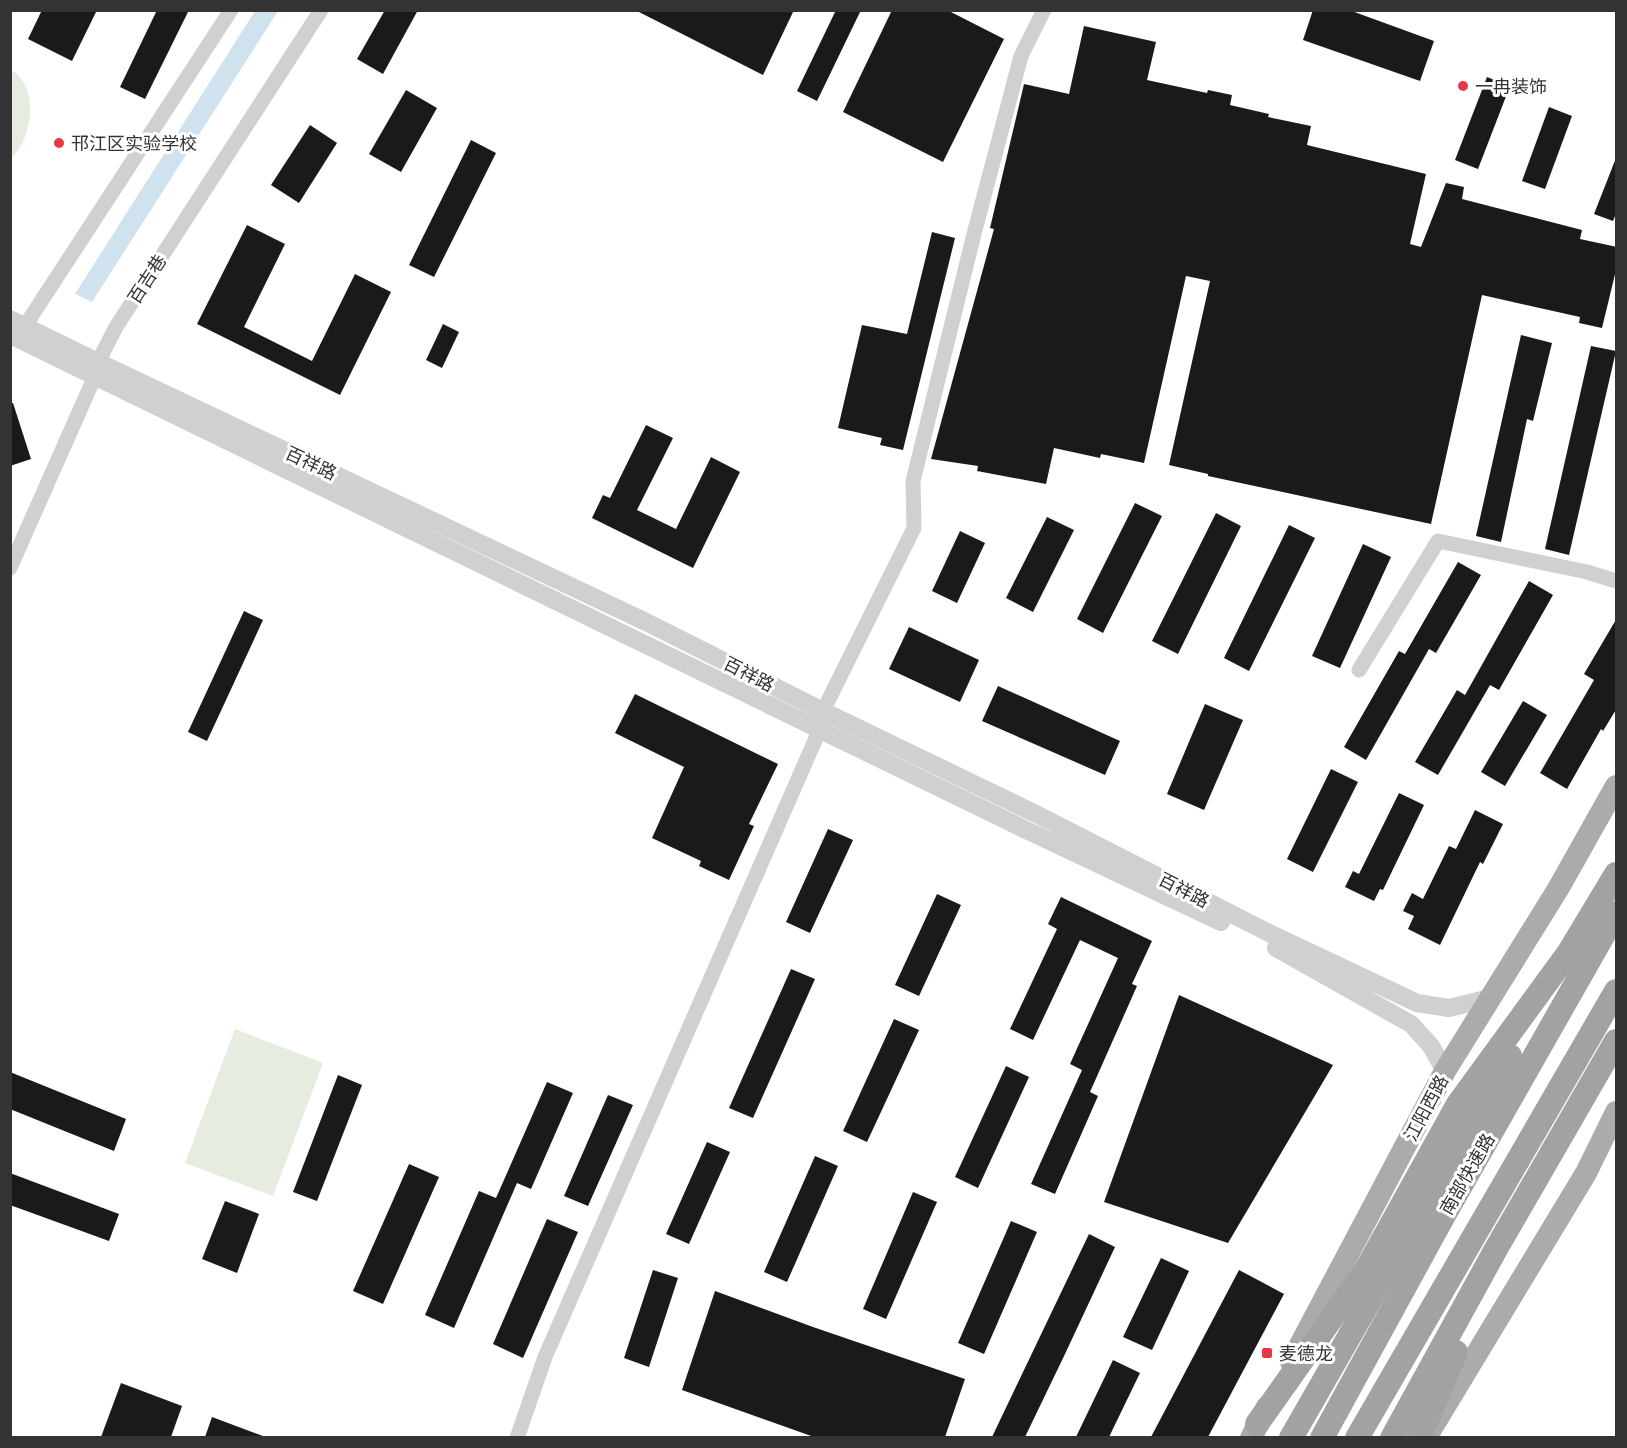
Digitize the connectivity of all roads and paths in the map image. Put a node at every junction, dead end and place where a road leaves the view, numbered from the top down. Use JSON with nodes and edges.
{"nodes":[{"id":1,"x":231,"y":10,"type":"edge"},
{"id":2,"x":321,"y":10,"type":"edge"},
{"id":3,"x":1044,"y":10,"type":"edge"},
{"id":4,"x":16,"y":327,"type":"edge"},
{"id":5,"x":96,"y":369,"type":"junction"},
{"id":6,"x":10,"y":567,"type":"edge"},
{"id":7,"x":1617,"y":581,"type":"edge"},
{"id":8,"x":1359,"y":669,"type":"dead end"},
{"id":9,"x":822,"y":720,"type":"junction"},
{"id":10,"x":1617,"y":786,"type":"edge"},
{"id":11,"x":1617,"y":874,"type":"edge"},
{"id":12,"x":1617,"y":913,"type":"edge"},
{"id":13,"x":1569,"y":952,"type":"junction"},
{"id":14,"x":1617,"y":991,"type":"edge"},
{"id":15,"x":1490,"y":998,"type":"junction"},
{"id":16,"x":1617,"y":1041,"type":"edge"},
{"id":17,"x":1617,"y":1052,"type":"edge"},
{"id":18,"x":1445,"y":1071,"type":"junction"},
{"id":19,"x":1617,"y":1112,"type":"edge"},
{"id":20,"x":1254,"y":1431,"type":"edge"},
{"id":21,"x":517,"y":1437,"type":"edge"},
{"id":22,"x":1293,"y":1437,"type":"edge"},
{"id":23,"x":1322,"y":1437,"type":"edge"},
{"id":24,"x":1357,"y":1437,"type":"edge"},
{"id":25,"x":1392,"y":1437,"type":"edge"},
{"id":26,"x":1419,"y":1437,"type":"edge"},
{"id":27,"x":1426,"y":1437,"type":"edge"}],
"edges":[{"from":1,"to":4,"type":"street"},
{"from":2,"to":5,"type":"street","name":"百吉巷"},
{"from":3,"to":9,"type":"street"},
{"from":4,"to":5,"type":"street","name":"百祥路"},
{"from":5,"to":6,"type":"street","name":"百吉巷"},
{"from":5,"to":9,"type":"street","name":"百祥路"},
{"from":7,"to":8,"type":"street"},
{"from":9,"to":15,"type":"street","name":"百祥路"},
{"from":9,"to":18,"type":"street","name":"百祥路"},
{"from":9,"to":21,"type":"street"},
{"from":10,"to":15,"type":"main road","name":"江阳西路"},
{"from":11,"to":13,"type":"highway"},
{"from":12,"to":23,"type":"highway","name":"南部快速路"},
{"from":13,"to":20,"type":"highway"},
{"from":13,"to":22,"type":"highway"},
{"from":14,"to":24,"type":"highway","name":"南部快速路"},
{"from":15,"to":18,"type":"main road","name":"江阳西路"},
{"from":16,"to":25,"type":"highway"},
{"from":17,"to":26,"type":"highway"},
{"from":18,"to":20,"type":"main road","name":"江阳西路"},
{"from":19,"to":27,"type":"main road"}]}
